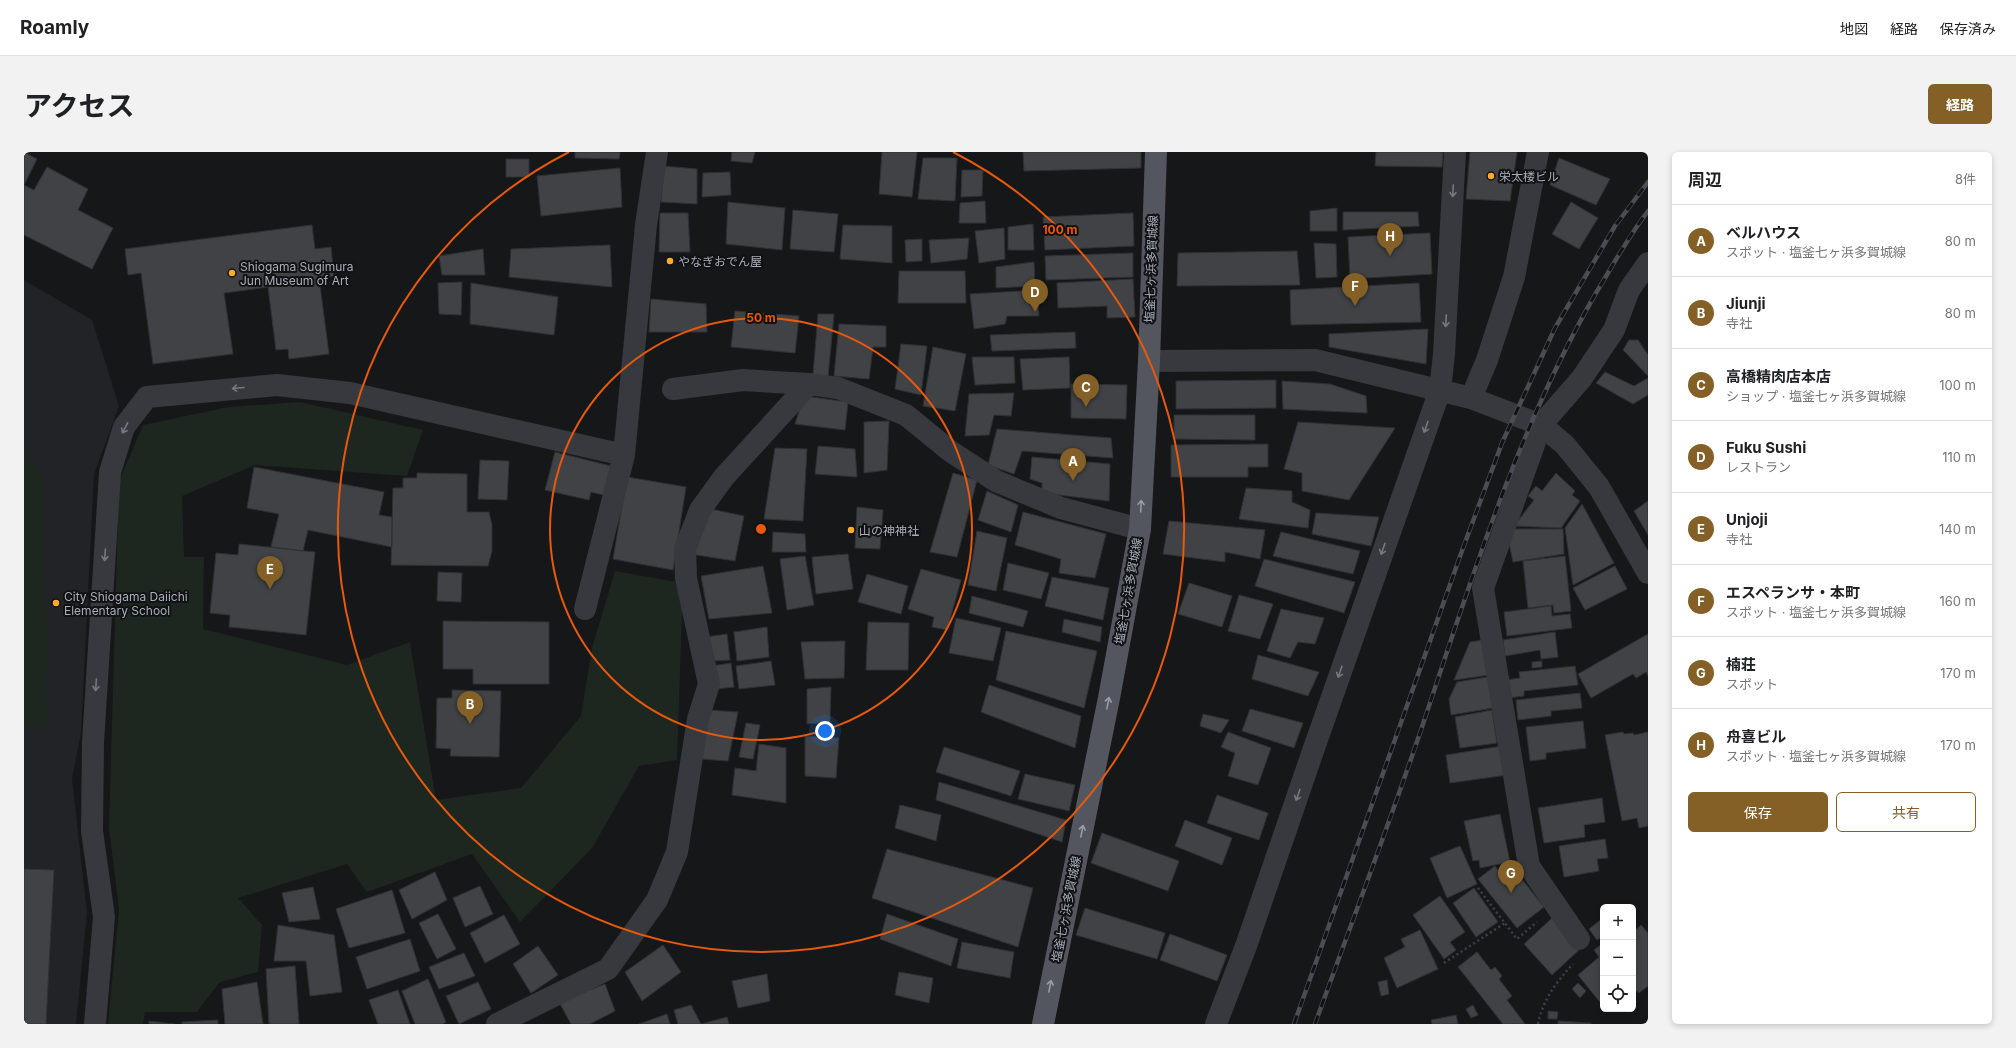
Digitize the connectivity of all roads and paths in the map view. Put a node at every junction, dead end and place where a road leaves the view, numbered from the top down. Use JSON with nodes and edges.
{"nodes":[{"id":1,"x":657,"y":152,"type":"edge"},
{"id":2,"x":1156,"y":152,"type":"edge"},
{"id":3,"x":1455,"y":152,"type":"edge"},
{"id":4,"x":1538,"y":152,"type":"edge"},
{"id":5,"x":1648,"y":263,"type":"edge"},
{"id":6,"x":1149,"y":361,"type":"junction"},
{"id":7,"x":809,"y":384,"type":"junction"},
{"id":8,"x":673,"y":389,"type":"dead end"},
{"id":9,"x":1440,"y":390,"type":"junction"},
{"id":10,"x":1471,"y":398,"type":"junction"},
{"id":11,"x":1541,"y":425,"type":"junction"},
{"id":12,"x":624,"y":455,"type":"junction"},
{"id":13,"x":1140,"y":528,"type":"junction"},
{"id":14,"x":1648,"y":573,"type":"edge"},
{"id":15,"x":585,"y":609,"type":"dead end"},
{"id":16,"x":1478,"y":888,"type":"dead end"},
{"id":17,"x":1505,"y":923,"type":"junction"},
{"id":18,"x":1514,"y":935,"type":"dead end"},
{"id":19,"x":1578,"y":949,"type":"joint"},
{"id":20,"x":1444,"y":963,"type":"dead end"},
{"id":21,"x":95,"y":1024,"type":"edge"},
{"id":22,"x":497,"y":1024,"type":"edge"},
{"id":23,"x":1043,"y":1024,"type":"edge"},
{"id":24,"x":1216,"y":1024,"type":"edge"},
{"id":25,"x":1538,"y":1024,"type":"edge"}],
"edges":[{"from":1,"to":12,"type":"street"},
{"from":2,"to":6,"type":"main road","name":"塩釜七ヶ浜多賀城線"},
{"from":3,"to":9,"type":"street","one_way":true},
{"from":4,"to":10,"type":"street"},
{"from":5,"to":11,"type":"street"},
{"from":6,"to":9,"type":"street"},
{"from":13,"to":6,"type":"main road","name":"塩釜七ヶ浜多賀城線","one_way":true},
{"from":7,"to":8,"type":"street"},
{"from":7,"to":13,"type":"street"},
{"from":7,"to":22,"type":"street"},
{"from":9,"to":10,"type":"street"},
{"from":9,"to":24,"type":"street","one_way":true},
{"from":10,"to":11,"type":"street"},
{"from":11,"to":14,"type":"street"},
{"from":11,"to":19,"type":"street"},
{"from":12,"to":15,"type":"street"},
{"from":12,"to":21,"type":"street","one_way":true},
{"from":23,"to":13,"type":"main road","name":"塩釜七ヶ浜多賀城線","one_way":true},
{"from":16,"to":17,"type":"path"},
{"from":17,"to":18,"type":"path"},
{"from":17,"to":20,"type":"path"},
{"from":19,"to":25,"type":"path"}]}
